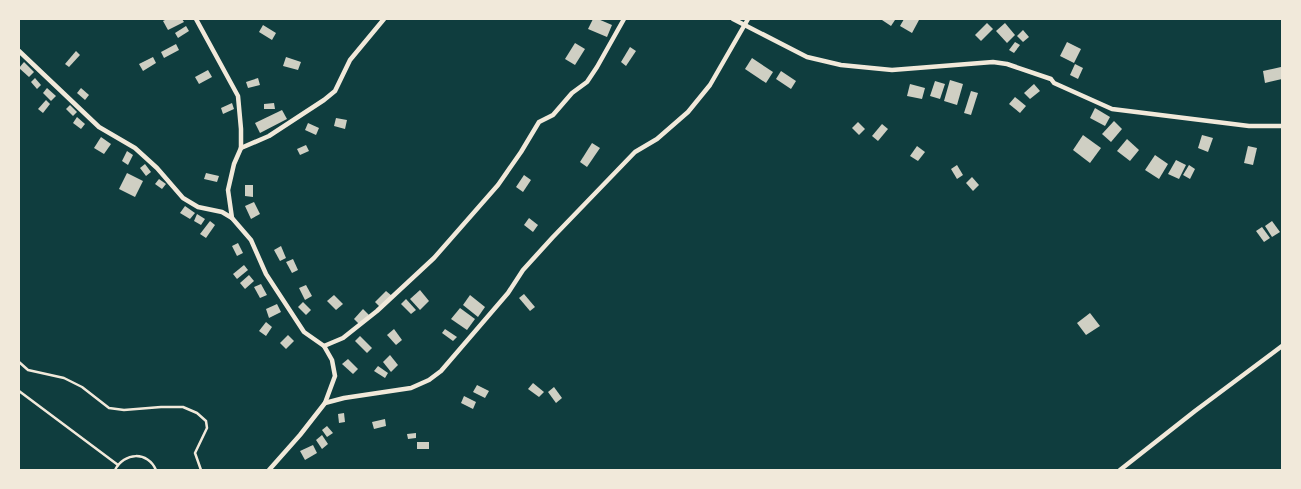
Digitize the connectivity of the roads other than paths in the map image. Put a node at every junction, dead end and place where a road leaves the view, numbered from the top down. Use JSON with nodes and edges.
{"nodes":[{"id":1,"x":196,"y":19,"type":"edge"},
{"id":2,"x":384,"y":19,"type":"edge"},
{"id":3,"x":624,"y":19,"type":"edge"},
{"id":4,"x":732,"y":19,"type":"edge"},
{"id":5,"x":748,"y":19,"type":"edge"},
{"id":6,"x":745,"y":26,"type":"junction"},
{"id":7,"x":19,"y":51,"type":"edge"},
{"id":8,"x":1282,"y":126,"type":"edge"},
{"id":9,"x":240,"y":148,"type":"junction"},
{"id":10,"x":232,"y":218,"type":"junction"},
{"id":11,"x":324,"y":346,"type":"junction"},
{"id":12,"x":1282,"y":346,"type":"edge"},
{"id":13,"x":19,"y":362,"type":"edge"},
{"id":14,"x":19,"y":391,"type":"edge"},
{"id":15,"x":326,"y":403,"type":"junction"},
{"id":16,"x":118,"y":465,"type":"junction"},
{"id":17,"x":115,"y":470,"type":"edge"},
{"id":18,"x":156,"y":470,"type":"edge"},
{"id":19,"x":201,"y":470,"type":"edge"},
{"id":20,"x":269,"y":470,"type":"edge"},
{"id":21,"x":1120,"y":470,"type":"edge"}],
"edges":[{"from":1,"to":9,"type":"street"},
{"from":2,"to":9,"type":"street"},
{"from":3,"to":11,"type":"street"},
{"from":4,"to":6,"type":"street"},
{"from":5,"to":6,"type":"street"},
{"from":6,"to":8,"type":"street"},
{"from":6,"to":15,"type":"street"},
{"from":7,"to":10,"type":"street"},
{"from":9,"to":10,"type":"street"},
{"from":10,"to":11,"type":"street"},
{"from":11,"to":15,"type":"street"},
{"from":12,"to":21,"type":"street"},
{"from":13,"to":19,"type":"lane"},
{"from":14,"to":16,"type":"lane"},
{"from":15,"to":20,"type":"street"},
{"from":16,"to":17,"type":"lane"},
{"from":16,"to":18,"type":"lane"}]}
